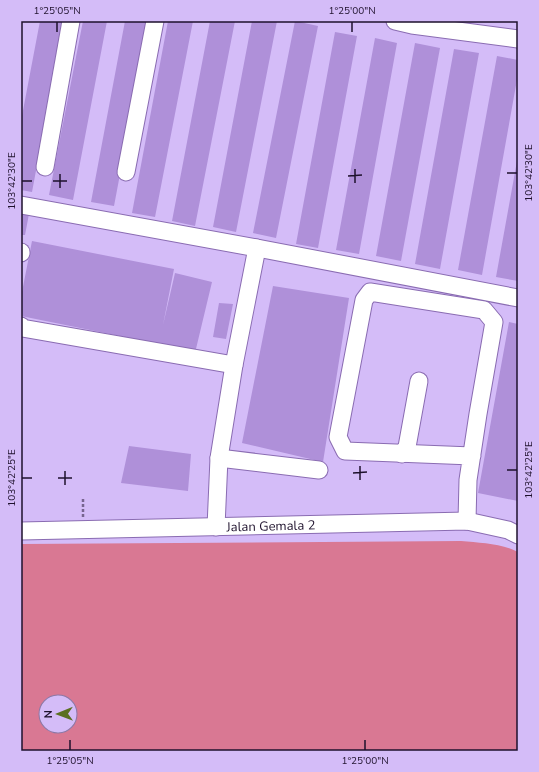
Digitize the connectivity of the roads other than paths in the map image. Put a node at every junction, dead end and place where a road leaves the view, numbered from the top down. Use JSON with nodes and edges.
{"nodes":[{"id":1,"x":70,"y":21,"type":"edge"},
{"id":2,"x":155,"y":21,"type":"edge"},
{"id":3,"x":395,"y":21,"type":"edge"},
{"id":4,"x":518,"y":39,"type":"edge"},
{"id":5,"x":45,"y":167,"type":"dead end"},
{"id":6,"x":126,"y":172,"type":"dead end"},
{"id":7,"x":21,"y":205,"type":"edge"},
{"id":8,"x":257,"y":248,"type":"junction"},
{"id":9,"x":518,"y":298,"type":"edge"},
{"id":10,"x":21,"y":326,"type":"edge"},
{"id":11,"x":234,"y":365,"type":"junction"},
{"id":12,"x":419,"y":381,"type":"dead end"},
{"id":13,"x":402,"y":454,"type":"junction"},
{"id":14,"x":472,"y":456,"type":"junction"},
{"id":15,"x":219,"y":458,"type":"junction"},
{"id":16,"x":318,"y":470,"type":"dead end"},
{"id":17,"x":467,"y":521,"type":"junction"},
{"id":18,"x":216,"y":526,"type":"junction"},
{"id":19,"x":21,"y":531,"type":"edge"},
{"id":20,"x":518,"y":535,"type":"edge"}],
"edges":[{"from":1,"to":5,"type":"street"},
{"from":2,"to":6,"type":"street"},
{"from":3,"to":4,"type":"street"},
{"from":7,"to":8,"type":"street"},
{"from":8,"to":9,"type":"street"},
{"from":8,"to":11,"type":"street"},
{"from":10,"to":11,"type":"street"},
{"from":11,"to":15,"type":"street"},
{"from":12,"to":13,"type":"street"},
{"from":13,"to":14,"type":"street"},
{"from":13,"to":14,"type":"street"},
{"from":14,"to":17,"type":"street"},
{"from":15,"to":16,"type":"street"},
{"from":15,"to":18,"type":"street"},
{"from":17,"to":18,"type":"street","name":"Jalan Gemala 2"},
{"from":17,"to":20,"type":"street","name":"Jalan Gemala 2"},
{"from":18,"to":19,"type":"street","name":"Jalan Gemala 2"}]}
